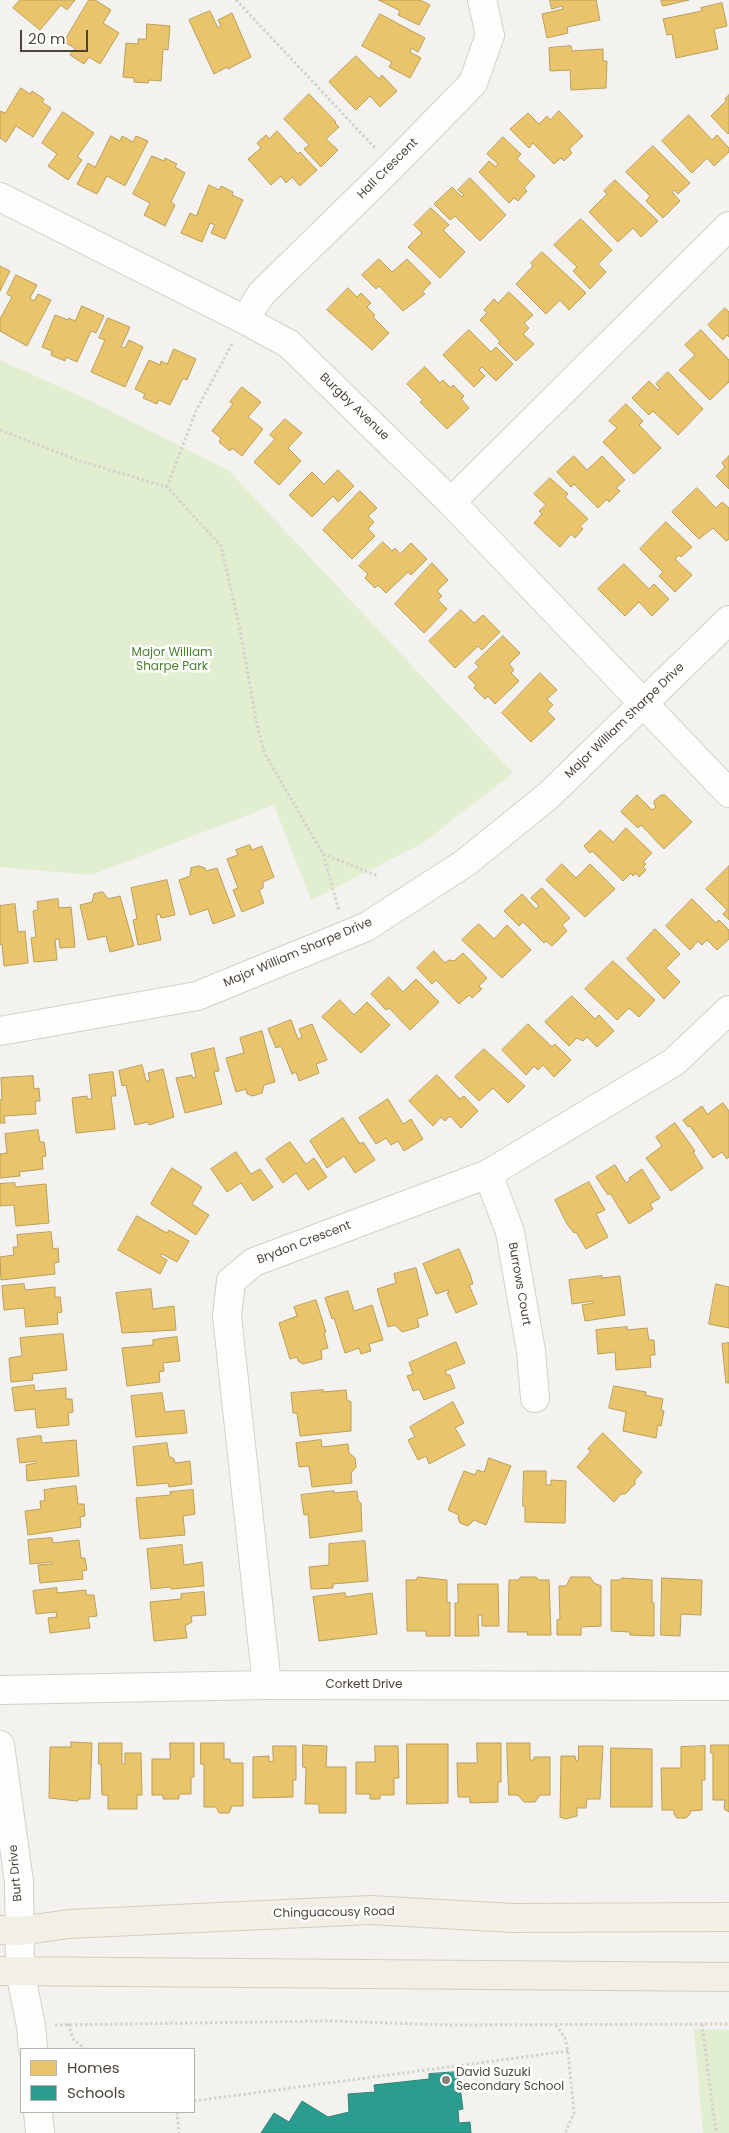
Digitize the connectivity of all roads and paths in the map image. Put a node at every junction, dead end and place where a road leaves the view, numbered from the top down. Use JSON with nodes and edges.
{"nodes":[{"id":1,"x":236,"y":0,"type":"edge"},
{"id":2,"x":482,"y":0,"type":"edge"},
{"id":3,"x":392,"y":166,"type":"junction"},
{"id":4,"x":0,"y":197,"type":"edge"},
{"id":5,"x":729,"y":226,"type":"edge"},
{"id":6,"x":245,"y":320,"type":"junction"},
{"id":7,"x":0,"y":430,"type":"edge"},
{"id":8,"x":166,"y":486,"type":"junction"},
{"id":9,"x":451,"y":502,"type":"junction"},
{"id":10,"x":729,"y":620,"type":"edge"},
{"id":11,"x":643,"y":704,"type":"junction"},
{"id":12,"x":729,"y":794,"type":"edge"},
{"id":13,"x":323,"y":854,"type":"junction"},
{"id":14,"x":378,"y":876,"type":"dead end"},
{"id":15,"x":347,"y":935,"type":"junction"},
{"id":16,"x":729,"y":1010,"type":"edge"},
{"id":17,"x":0,"y":1031,"type":"edge"},
{"id":18,"x":488,"y":1174,"type":"junction"},
{"id":19,"x":535,"y":1398,"type":"dead end"},
{"id":20,"x":267,"y":1684,"type":"junction"},
{"id":21,"x":729,"y":1686,"type":"edge"},
{"id":22,"x":0,"y":1690,"type":"edge"},
{"id":23,"x":0,"y":1745,"type":"edge"},
{"id":24,"x":729,"y":1917,"type":"edge"},
{"id":25,"x":9,"y":1930,"type":"edge"},
{"id":26,"x":10,"y":1971,"type":"edge"},
{"id":27,"x":729,"y":1977,"type":"edge"},
{"id":28,"x":61,"y":2024,"type":"dead end"},
{"id":29,"x":68,"y":2024,"type":"junction"},
{"id":30,"x":702,"y":2024,"type":"junction"},
{"id":31,"x":729,"y":2024,"type":"edge"},
{"id":32,"x":556,"y":2025,"type":"junction"},
{"id":33,"x":32,"y":2048,"type":"edge"},
{"id":34,"x":84,"y":2048,"type":"edge"},
{"id":35,"x":568,"y":2051,"type":"junction"},
{"id":36,"x":195,"y":2101,"type":"edge"},
{"id":37,"x":38,"y":2113,"type":"edge"},
{"id":38,"x":178,"y":2113,"type":"edge"},
{"id":39,"x":40,"y":2133,"type":"edge"},
{"id":40,"x":179,"y":2133,"type":"edge"},
{"id":41,"x":565,"y":2133,"type":"edge"},
{"id":42,"x":716,"y":2133,"type":"edge"}],
"edges":[{"from":1,"to":3,"type":"path"},
{"from":2,"to":3,"type":"street","name":"Hall Crescent"},
{"from":3,"to":6,"type":"street","name":"Hall Crescent"},
{"from":4,"to":6,"type":"street","name":"Burgby Avenue"},
{"from":5,"to":9,"type":"street"},
{"from":6,"to":8,"type":"path"},
{"from":6,"to":9,"type":"street","name":"Burgby Avenue"},
{"from":7,"to":8,"type":"path"},
{"from":8,"to":13,"type":"path"},
{"from":9,"to":11,"type":"street","name":"Burgby Avenue"},
{"from":10,"to":11,"type":"street","name":"Major William Sharpe Drive"},
{"from":11,"to":12,"type":"street","name":"Burgby Avenue"},
{"from":11,"to":15,"type":"street","name":"Major William Sharpe Drive"},
{"from":13,"to":14,"type":"path"},
{"from":13,"to":15,"type":"path"},
{"from":15,"to":17,"type":"street","name":"Major William Sharpe Drive"},
{"from":16,"to":18,"type":"street","name":"Brydon Crescent"},
{"from":18,"to":19,"type":"street","name":"Burrows Court"},
{"from":18,"to":20,"type":"street","name":"Brydon Crescent"},
{"from":20,"to":21,"type":"street","name":"Corkett Drive"},
{"from":20,"to":22,"type":"street","name":"Corkett Drive"},
{"from":23,"to":25,"type":"street","name":"Burt Drive"},
{"from":24,"to":25,"type":"main road","name":"Chinguacousy Road"},
{"from":25,"to":26,"type":"street","name":"Burt Drive"},
{"from":26,"to":27,"type":"main road"},
{"from":26,"to":33,"type":"street","name":"Burt Drive"},
{"from":28,"to":29,"type":"path"},
{"from":29,"to":32,"type":"path"},
{"from":29,"to":34,"type":"path"},
{"from":30,"to":31,"type":"path"},
{"from":30,"to":32,"type":"path"},
{"from":30,"to":42,"type":"path"},
{"from":32,"to":35,"type":"path"},
{"from":35,"to":36,"type":"path"},
{"from":35,"to":41,"type":"path"},
{"from":37,"to":39,"type":"street"},
{"from":38,"to":40,"type":"path"}]}
